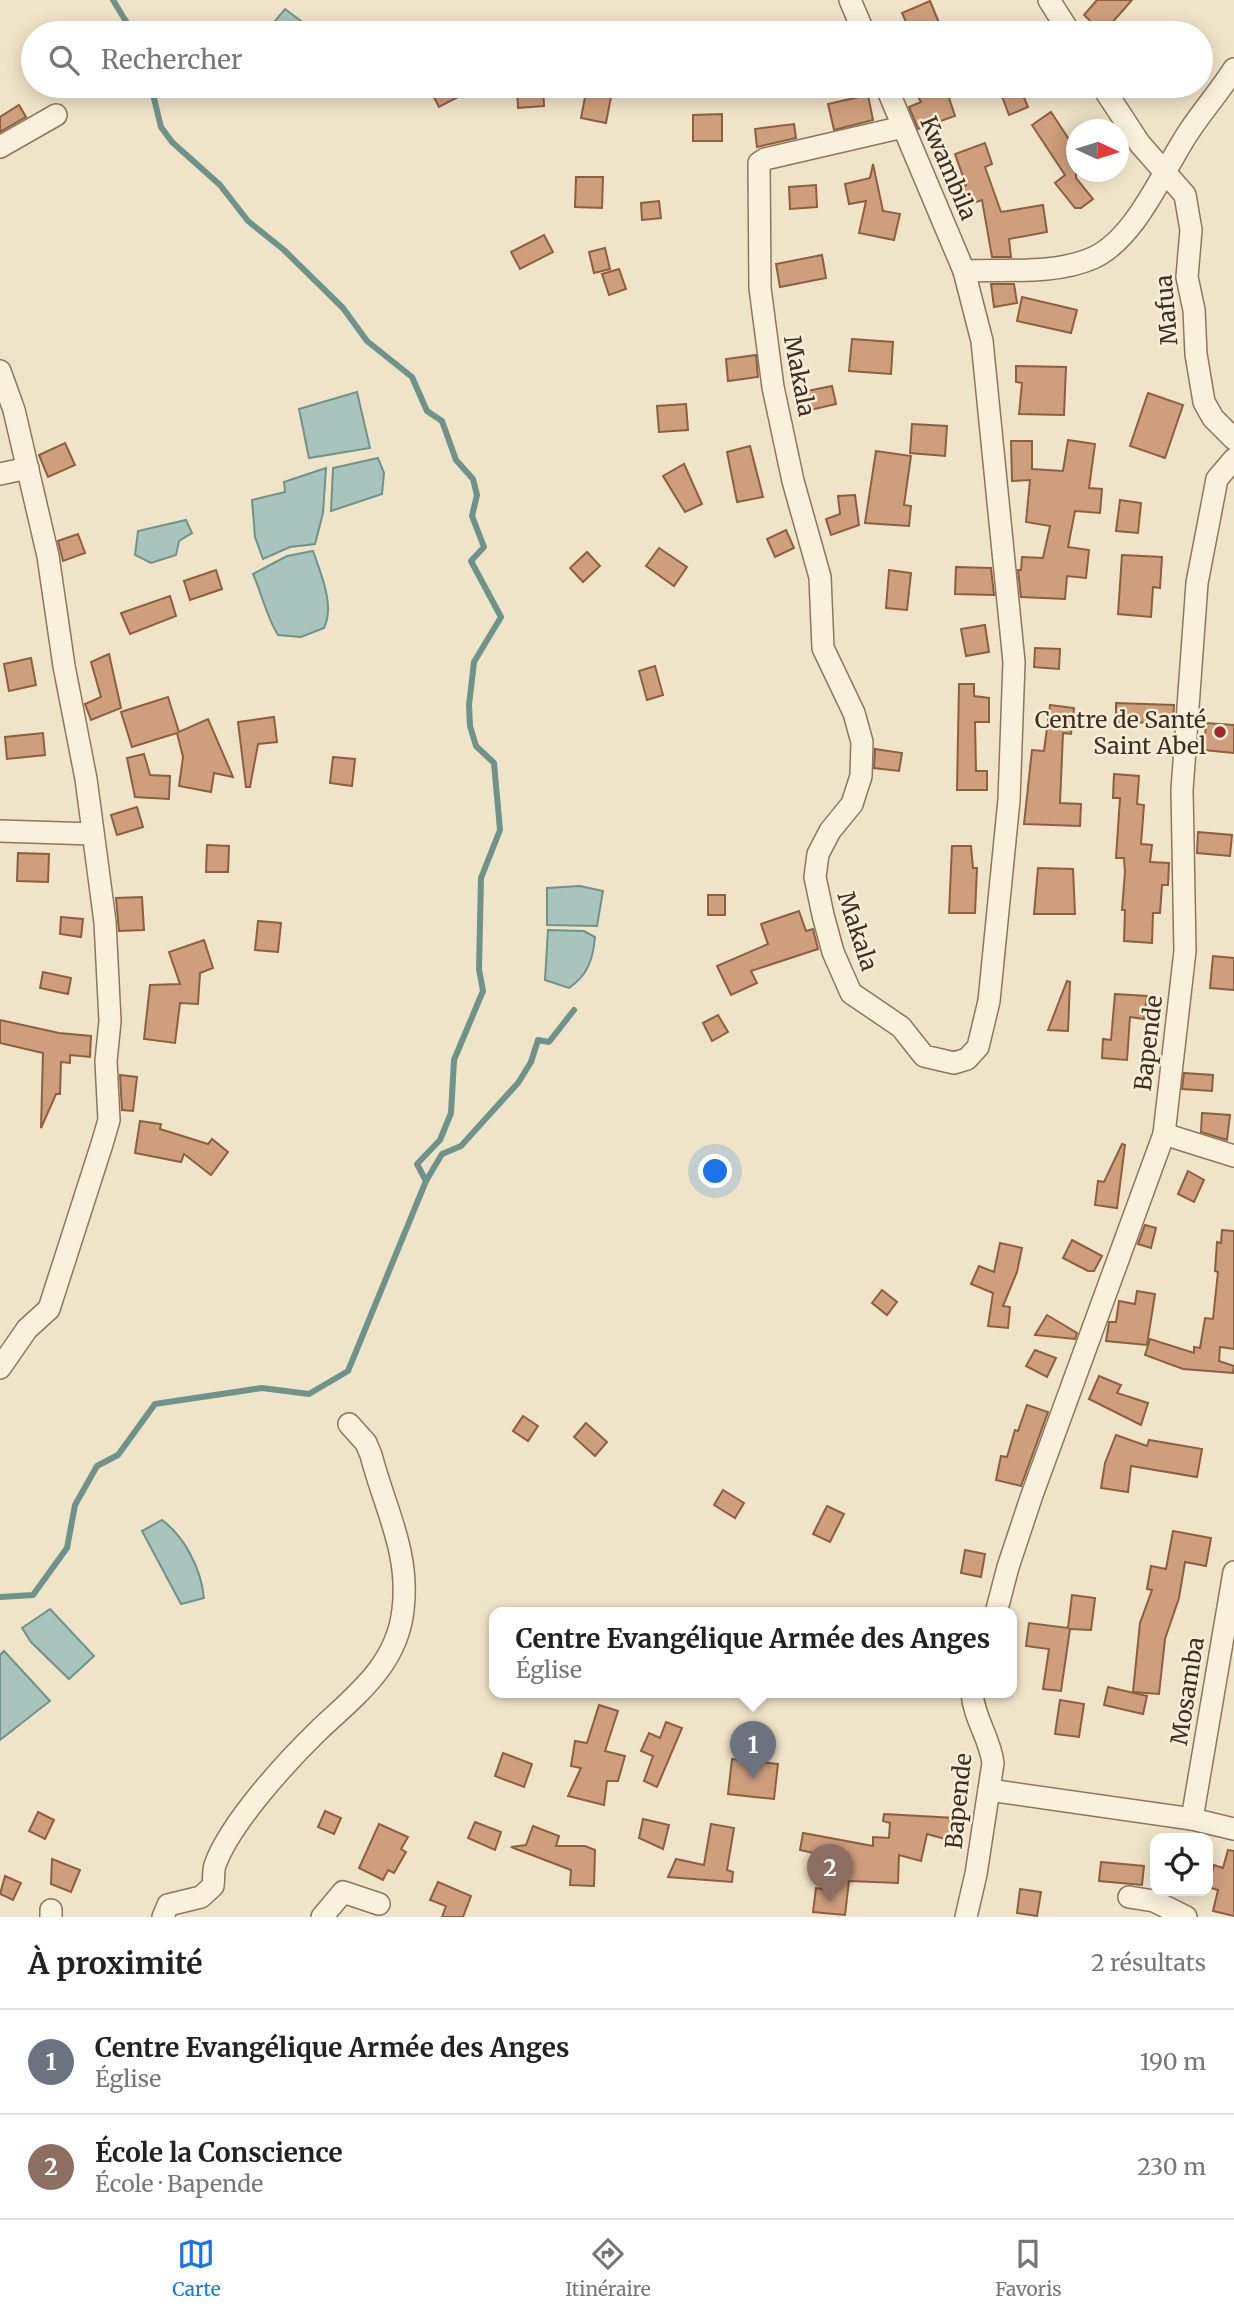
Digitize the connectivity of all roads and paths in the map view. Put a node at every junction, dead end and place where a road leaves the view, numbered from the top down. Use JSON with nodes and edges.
{"nodes":[{"id":1,"x":850,"y":0,"type":"edge"},
{"id":2,"x":1049,"y":0,"type":"edge"},
{"id":3,"x":859,"y":21,"type":"edge"},
{"id":4,"x":1062,"y":21,"type":"edge"},
{"id":5,"x":1234,"y":69,"type":"edge"},
{"id":6,"x":891,"y":98,"type":"edge"},
{"id":7,"x":1110,"y":98,"type":"edge"},
{"id":8,"x":1213,"y":98,"type":"edge"},
{"id":9,"x":1213,"y":98,"type":"edge"},
{"id":10,"x":56,"y":115,"type":"dead end"},
{"id":11,"x":903,"y":127,"type":"junction"},
{"id":12,"x":0,"y":146,"type":"edge"},
{"id":13,"x":1164,"y":174,"type":"junction"},
{"id":14,"x":964,"y":271,"type":"junction"},
{"id":15,"x":0,"y":371,"type":"edge"},
{"id":16,"x":1234,"y":439,"type":"edge"},
{"id":17,"x":1234,"y":459,"type":"edge"},
{"id":18,"x":28,"y":468,"type":"junction"},
{"id":19,"x":0,"y":474,"type":"edge"},
{"id":20,"x":0,"y":831,"type":"edge"},
{"id":21,"x":93,"y":834,"type":"junction"},
{"id":22,"x":1164,"y":1134,"type":"junction"},
{"id":23,"x":1234,"y":1156,"type":"edge"},
{"id":24,"x":0,"y":1368,"type":"edge"},
{"id":25,"x":349,"y":1424,"type":"dead end"},
{"id":26,"x":1234,"y":1572,"type":"edge"},
{"id":27,"x":997,"y":1607,"type":"edge"},
{"id":28,"x":972,"y":1698,"type":"edge"},
{"id":29,"x":989,"y":1790,"type":"junction"},
{"id":30,"x":1192,"y":1819,"type":"junction"},
{"id":31,"x":1234,"y":1829,"type":"edge"},
{"id":32,"x":1129,"y":1897,"type":"dead end"},
{"id":33,"x":379,"y":1904,"type":"dead end"},
{"id":34,"x":163,"y":1917,"type":"edge"},
{"id":35,"x":322,"y":1917,"type":"edge"},
{"id":36,"x":966,"y":1917,"type":"edge"},
{"id":37,"x":1186,"y":1917,"type":"edge"}],
"edges":[{"from":1,"to":3,"type":"street"},
{"from":2,"to":4,"type":"street"},
{"from":5,"to":8,"type":"street"},
{"from":6,"to":11,"type":"street","name":"Kwambila"},
{"from":7,"to":13,"type":"street","name":"Mafua"},
{"from":9,"to":13,"type":"street"},
{"from":10,"to":12,"type":"street"},
{"from":11,"to":14,"type":"street","name":"Kwambila"},
{"from":11,"to":14,"type":"street","name":"Makala"},
{"from":13,"to":14,"type":"street"},
{"from":13,"to":16,"type":"street","name":"Mafua"},
{"from":15,"to":18,"type":"street"},
{"from":17,"to":22,"type":"street","name":"Bapende"},
{"from":18,"to":19,"type":"street"},
{"from":18,"to":21,"type":"street"},
{"from":20,"to":21,"type":"street"},
{"from":21,"to":24,"type":"street"},
{"from":22,"to":23,"type":"street"},
{"from":22,"to":27,"type":"street","name":"Bapende"},
{"from":25,"to":34,"type":"street"},
{"from":26,"to":30,"type":"street","name":"Mosamba"},
{"from":28,"to":29,"type":"street","name":"Bapende"},
{"from":29,"to":30,"type":"street"},
{"from":29,"to":36,"type":"street","name":"Bapende"},
{"from":30,"to":31,"type":"street"},
{"from":32,"to":37,"type":"street"},
{"from":33,"to":35,"type":"street"}]}
